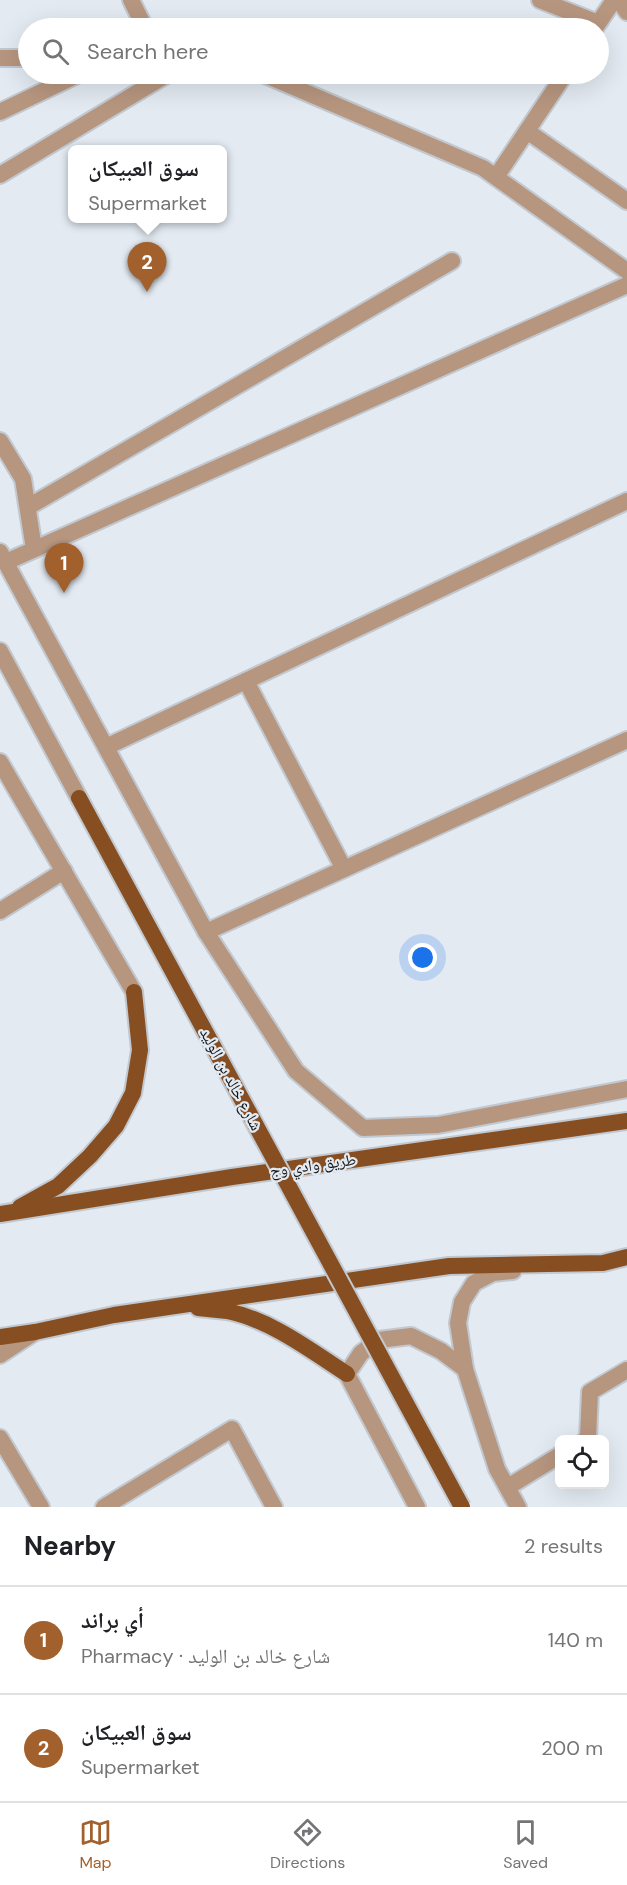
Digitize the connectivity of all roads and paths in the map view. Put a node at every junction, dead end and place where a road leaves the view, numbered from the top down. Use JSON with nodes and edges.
{"nodes":[{"id":1,"x":131,"y":0,"type":"edge"},
{"id":2,"x":540,"y":0,"type":"edge"},
{"id":3,"x":614,"y":0,"type":"edge"},
{"id":4,"x":619,"y":0,"type":"edge"},
{"id":5,"x":627,"y":12,"type":"edge"},
{"id":6,"x":140,"y":18,"type":"edge"},
{"id":7,"x":579,"y":18,"type":"edge"},
{"id":8,"x":602,"y":18,"type":"edge"},
{"id":9,"x":0,"y":58,"type":"edge"},
{"id":10,"x":18,"y":58,"type":"edge"},
{"id":11,"x":58,"y":84,"type":"edge"},
{"id":12,"x":151,"y":84,"type":"edge"},
{"id":13,"x":286,"y":84,"type":"edge"},
{"id":14,"x":558,"y":84,"type":"edge"},
{"id":15,"x":0,"y":112,"type":"edge"},
{"id":16,"x":527,"y":131,"type":"junction"},
{"id":17,"x":0,"y":175,"type":"edge"},
{"id":18,"x":496,"y":177,"type":"junction"},
{"id":19,"x":627,"y":201,"type":"edge"},
{"id":20,"x":452,"y":261,"type":"dead end"},
{"id":21,"x":627,"y":271,"type":"edge"},
{"id":22,"x":627,"y":285,"type":"edge"},
{"id":23,"x":0,"y":441,"type":"edge"},
{"id":24,"x":627,"y":501,"type":"edge"},
{"id":25,"x":28,"y":507,"type":"junction"},
{"id":26,"x":34,"y":549,"type":"junction"},
{"id":27,"x":3,"y":557,"type":"edge"},
{"id":28,"x":0,"y":651,"type":"edge"},
{"id":29,"x":246,"y":681,"type":"junction"},
{"id":30,"x":627,"y":740,"type":"edge"},
{"id":31,"x":106,"y":747,"type":"junction"},
{"id":32,"x":0,"y":762,"type":"edge"},
{"id":33,"x":79,"y":798,"type":"joint"},
{"id":34,"x":344,"y":869,"type":"junction"},
{"id":35,"x":64,"y":872,"type":"junction"},
{"id":36,"x":0,"y":911,"type":"edge"},
{"id":37,"x":206,"y":932,"type":"junction"},
{"id":38,"x":134,"y":992,"type":"joint"},
{"id":39,"x":627,"y":1089,"type":"edge"},
{"id":40,"x":627,"y":1121,"type":"edge"},
{"id":41,"x":5,"y":1213,"type":"edge"},
{"id":42,"x":627,"y":1257,"type":"edge"},
{"id":43,"x":603,"y":1263,"type":"junction"},
{"id":44,"x":114,"y":1315,"type":"junction"},
{"id":45,"x":36,"y":1332,"type":"junction"},
{"id":46,"x":0,"y":1337,"type":"edge"},
{"id":47,"x":0,"y":1355,"type":"edge"},
{"id":48,"x":465,"y":1369,"type":"junction"},
{"id":49,"x":627,"y":1370,"type":"edge"},
{"id":50,"x":347,"y":1374,"type":"junction"},
{"id":51,"x":588,"y":1435,"type":"edge"},
{"id":52,"x":0,"y":1438,"type":"edge"},
{"id":53,"x":555,"y":1458,"type":"edge"},
{"id":54,"x":508,"y":1487,"type":"junction"},
{"id":55,"x":40,"y":1507,"type":"edge"},
{"id":56,"x":104,"y":1507,"type":"edge"},
{"id":57,"x":274,"y":1507,"type":"edge"},
{"id":58,"x":415,"y":1507,"type":"edge"},
{"id":59,"x":462,"y":1507,"type":"edge"},
{"id":60,"x":518,"y":1507,"type":"edge"}],
"edges":[{"from":1,"to":6,"type":"street"},
{"from":2,"to":7,"type":"street"},
{"from":3,"to":8,"type":"street"},
{"from":4,"to":5,"type":"street"},
{"from":9,"to":10,"type":"street"},
{"from":11,"to":15,"type":"street"},
{"from":12,"to":17,"type":"street"},
{"from":13,"to":18,"type":"street"},
{"from":14,"to":16,"type":"street"},
{"from":16,"to":18,"type":"street"},
{"from":16,"to":19,"type":"street"},
{"from":18,"to":21,"type":"street"},
{"from":20,"to":25,"type":"street"},
{"from":22,"to":26,"type":"street"},
{"from":23,"to":25,"type":"street"},
{"from":24,"to":29,"type":"street"},
{"from":25,"to":26,"type":"street"},
{"from":26,"to":27,"type":"street"},
{"from":27,"to":31,"type":"street"},
{"from":28,"to":33,"type":"street","name":"شارع خالد بن الوليد"},
{"from":29,"to":31,"type":"street"},
{"from":29,"to":34,"type":"street"},
{"from":30,"to":34,"type":"street"},
{"from":31,"to":37,"type":"street"},
{"from":32,"to":35,"type":"street"},
{"from":33,"to":59,"type":"main road","name":"شارع خالد بن الوليد","bridge":true},
{"from":34,"to":37,"type":"street"},
{"from":35,"to":36,"type":"street"},
{"from":35,"to":38,"type":"street"},
{"from":37,"to":39,"type":"street"},
{"from":38,"to":41,"type":"main road"},
{"from":40,"to":41,"type":"main road","name":"طريق وادي وج"},
{"from":42,"to":43,"type":"main road"},
{"from":43,"to":44,"type":"main road"},
{"from":43,"to":48,"type":"street"},
{"from":44,"to":45,"type":"main road"},
{"from":44,"to":50,"type":"main road"},
{"from":45,"to":46,"type":"main road"},
{"from":45,"to":47,"type":"street"},
{"from":48,"to":50,"type":"street"},
{"from":48,"to":54,"type":"street"},
{"from":49,"to":51,"type":"street"},
{"from":50,"to":58,"type":"street"},
{"from":52,"to":55,"type":"street"},
{"from":53,"to":54,"type":"street"},
{"from":54,"to":60,"type":"street"},
{"from":56,"to":57,"type":"street"}]}
